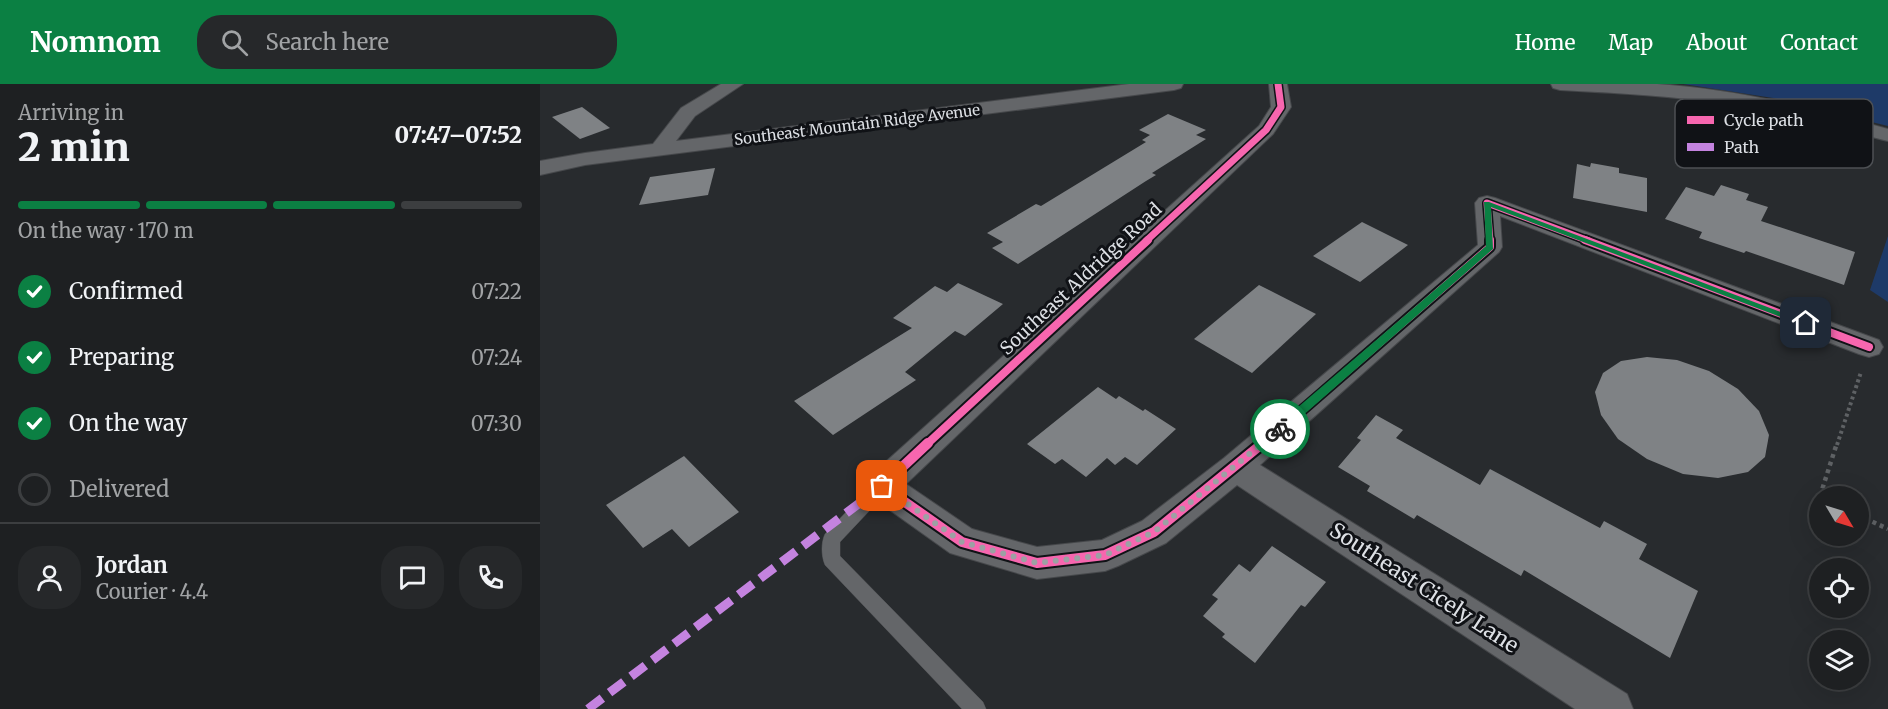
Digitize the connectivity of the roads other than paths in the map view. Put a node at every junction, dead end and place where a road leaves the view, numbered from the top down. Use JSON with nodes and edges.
{"nodes":[{"id":1,"x":734,"y":84,"type":"edge"},
{"id":2,"x":1174,"y":84,"type":"edge"},
{"id":3,"x":1278,"y":84,"type":"edge"},
{"id":4,"x":1560,"y":84,"type":"edge"},
{"id":5,"x":1728,"y":99,"type":"edge"},
{"id":6,"x":1873,"y":131,"type":"edge"},
{"id":7,"x":1888,"y":135,"type":"edge"},
{"id":8,"x":659,"y":150,"type":"junction"},
{"id":9,"x":540,"y":168,"type":"edge"},
{"id":10,"x":1869,"y":347,"type":"road end"},
{"id":11,"x":1236,"y":467,"type":"junction"},
{"id":12,"x":882,"y":486,"type":"junction"},
{"id":13,"x":976,"y":709,"type":"edge"},
{"id":14,"x":1612,"y":709,"type":"edge"}],
"edges":[{"from":1,"to":8,"type":"street"},
{"from":2,"to":8,"type":"street","name":"Southeast Mountain Ridge Avenue"},
{"from":3,"to":12,"type":"street","name":"Southeast Aldridge Road"},
{"from":4,"to":5,"type":"street"},
{"from":6,"to":7,"type":"street"},
{"from":8,"to":9,"type":"street","name":"Southeast Mountain Ridge Avenue"},
{"from":10,"to":11,"type":"street"},
{"from":11,"to":12,"type":"street"},
{"from":11,"to":14,"type":"street","name":"Southeast Cicely Lane"},
{"from":12,"to":13,"type":"lane"}]}
